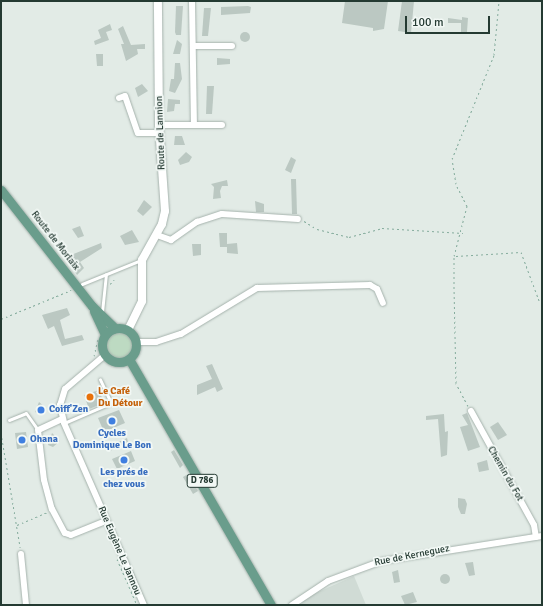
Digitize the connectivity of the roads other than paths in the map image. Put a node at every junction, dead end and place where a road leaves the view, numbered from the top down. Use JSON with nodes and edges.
{"nodes":[{"id":1,"x":158,"y":1,"type":"edge"},
{"id":2,"x":192,"y":1,"type":"edge"},
{"id":3,"x":193,"y":46,"type":"junction"},
{"id":4,"x":232,"y":46,"type":"dead end"},
{"id":5,"x":119,"y":98,"type":"dead end"},
{"id":6,"x":194,"y":125,"type":"junction"},
{"id":7,"x":222,"y":125,"type":"dead end"},
{"id":8,"x":159,"y":129,"type":"junction"},
{"id":9,"x":1,"y":190,"type":"edge"},
{"id":10,"x":298,"y":218,"type":"road end"},
{"id":11,"x":157,"y":235,"type":"junction"},
{"id":12,"x":142,"y":260,"type":"junction"},
{"id":13,"x":106,"y":274,"type":"junction"},
{"id":14,"x":80,"y":286,"type":"junction"},
{"id":15,"x":384,"y":303,"type":"dead end"},
{"id":16,"x":102,"y":322,"type":"junction"},
{"id":17,"x":115,"y":328,"type":"junction"},
{"id":18,"x":128,"y":330,"type":"junction"},
{"id":19,"x":105,"y":335,"type":"junction"},
{"id":20,"x":136,"y":342,"type":"junction"},
{"id":21,"x":105,"y":356,"type":"junction"},
{"id":22,"x":129,"y":359,"type":"junction"},
{"id":23,"x":100,"y":379,"type":"dead end"},
{"id":24,"x":471,"y":411,"type":"road end"},
{"id":25,"x":9,"y":420,"type":"dead end"},
{"id":26,"x":63,"y":421,"type":"junction"},
{"id":27,"x":38,"y":430,"type":"junction"},
{"id":28,"x":106,"y":521,"type":"junction"},
{"id":29,"x":539,"y":536,"type":"edge"},
{"id":30,"x":21,"y":554,"type":"road end"},
{"id":31,"x":26,"y":605,"type":"edge"},
{"id":32,"x":144,"y":605,"type":"edge"},
{"id":33,"x":271,"y":605,"type":"edge"},
{"id":34,"x":292,"y":605,"type":"edge"}],
"edges":[{"from":1,"to":8,"type":"street","name":"Route de Lannion"},
{"from":2,"to":3,"type":"street"},
{"from":3,"to":4,"type":"street"},
{"from":3,"to":6,"type":"street"},
{"from":5,"to":8,"type":"street"},
{"from":6,"to":7,"type":"street"},
{"from":6,"to":8,"type":"street"},
{"from":8,"to":11,"type":"street","name":"Route de Lannion"},
{"from":9,"to":14,"type":"main road","name":"Route de Morlaix"},
{"from":10,"to":11,"type":"street"},
{"from":11,"to":12,"type":"street","name":"Route de Lannion"},
{"from":12,"to":13,"type":"lane"},
{"from":12,"to":18,"type":"street"},
{"from":13,"to":14,"type":"lane"},
{"from":13,"to":16,"type":"lane"},
{"from":14,"to":16,"type":"main road","name":"Route de Morlaix"},
{"from":15,"to":20,"type":"street"},
{"from":16,"to":17,"type":"main road","name":"Route de Morlaix"},
{"from":16,"to":19,"type":"main road","name":"Route de Morlaix"},
{"from":17,"to":18,"type":"main road"},
{"from":17,"to":19,"type":"main road"},
{"from":18,"to":20,"type":"main road"},
{"from":19,"to":21,"type":"main road"},
{"from":20,"to":22,"type":"main road"},
{"from":21,"to":22,"type":"main road"},
{"from":21,"to":26,"type":"street","name":"Rue Eugène Le Jannou"},
{"from":22,"to":33,"type":"main road","number":"D 786"},
{"from":23,"to":26,"type":"lane"},
{"from":24,"to":29,"type":"street","name":"Chemin du Fot"},
{"from":25,"to":27,"type":"lane"},
{"from":26,"to":27,"type":"street"},
{"from":26,"to":28,"type":"street","name":"Rue Eugène Le Jannou"},
{"from":27,"to":28,"type":"street"},
{"from":28,"to":32,"type":"street","name":"Rue Eugène Le Jannou"},
{"from":29,"to":34,"type":"street","name":"Rue de Kerneguez"},
{"from":30,"to":31,"type":"street"}]}
